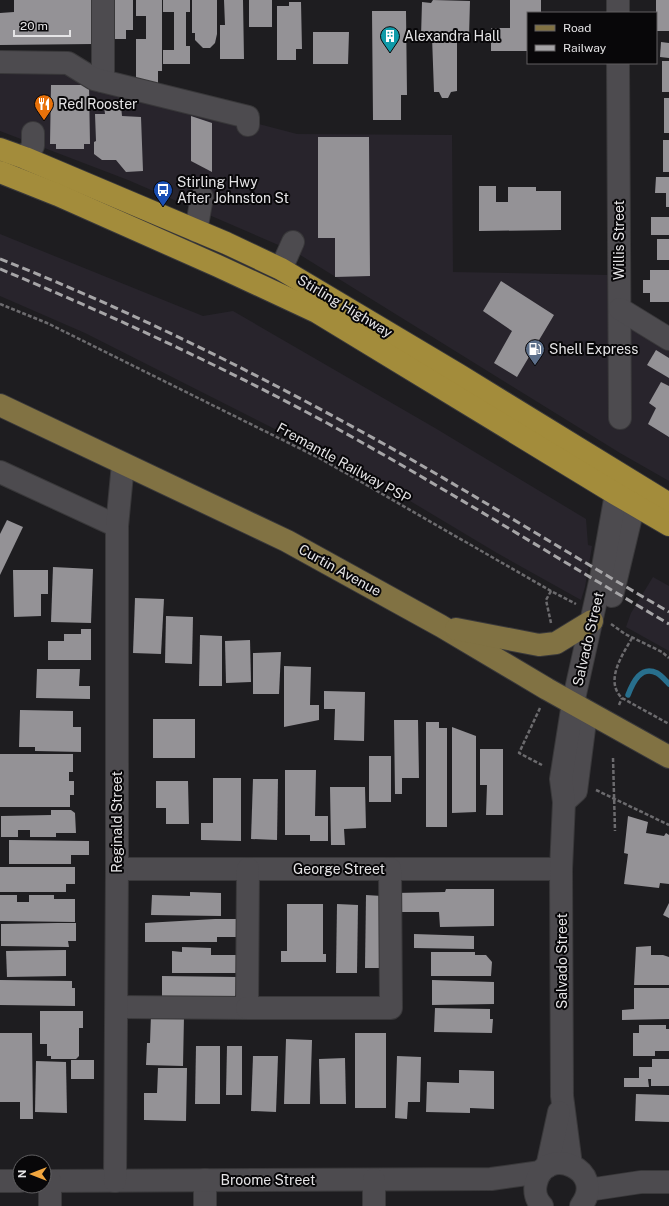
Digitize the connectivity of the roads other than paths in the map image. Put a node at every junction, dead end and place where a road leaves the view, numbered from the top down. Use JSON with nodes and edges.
{"nodes":[{"id":1,"x":103,"y":0,"type":"edge"},
{"id":2,"x":618,"y":0,"type":"edge"},
{"id":3,"x":618,"y":12,"type":"edge"},
{"id":4,"x":0,"y":62,"type":"edge"},
{"id":5,"x":618,"y":64,"type":"edge"},
{"id":6,"x":103,"y":81,"type":"junction"},
{"id":7,"x":248,"y":125,"type":"dead end"},
{"id":8,"x":33,"y":133,"type":"dead end"},
{"id":9,"x":0,"y":149,"type":"edge"},
{"id":10,"x":25,"y":158,"type":"junction"},
{"id":11,"x":0,"y":172,"type":"edge"},
{"id":12,"x":202,"y":197,"type":"dead end"},
{"id":13,"x":196,"y":231,"type":"junction"},
{"id":14,"x":294,"y":242,"type":"dead end"},
{"id":15,"x":281,"y":269,"type":"junction"},
{"id":16,"x":620,"y":309,"type":"junction"},
{"id":17,"x":669,"y":339,"type":"edge"},
{"id":18,"x":0,"y":405,"type":"edge"},
{"id":19,"x":620,"y":418,"type":"dead end"},
{"id":20,"x":123,"y":464,"type":"junction"},
{"id":21,"x":0,"y":472,"type":"edge"},
{"id":22,"x":619,"y":485,"type":"junction"},
{"id":23,"x":638,"y":496,"type":"junction"},
{"id":24,"x":669,"y":504,"type":"edge"},
{"id":25,"x":669,"y":525,"type":"edge"},
{"id":26,"x":116,"y":526,"type":"junction"},
{"id":27,"x":597,"y":618,"type":"junction"},
{"id":28,"x":441,"y":626,"type":"junction"},
{"id":29,"x":579,"y":707,"type":"junction"},
{"id":30,"x":669,"y":757,"type":"edge"},
{"id":31,"x":118,"y":869,"type":"junction"},
{"id":32,"x":248,"y":869,"type":"junction"},
{"id":33,"x":390,"y":869,"type":"junction"},
{"id":34,"x":561,"y":869,"type":"junction"},
{"id":35,"x":116,"y":1006,"type":"junction"},
{"id":36,"x":247,"y":1008,"type":"junction"},
{"id":37,"x":562,"y":1096,"type":"junction"},
{"id":38,"x":574,"y":1166,"type":"junction"},
{"id":39,"x":205,"y":1180,"type":"junction"},
{"id":40,"x":374,"y":1180,"type":"junction"},
{"id":41,"x":0,"y":1181,"type":"edge"},
{"id":42,"x":12,"y":1181,"type":"edge"},
{"id":43,"x":52,"y":1181,"type":"edge"},
{"id":44,"x":115,"y":1181,"type":"junction"},
{"id":45,"x":641,"y":1182,"type":"junction"},
{"id":46,"x":669,"y":1182,"type":"edge"},
{"id":47,"x":541,"y":1183,"type":"edge"},
{"id":48,"x":49,"y":1194,"type":"edge"},
{"id":49,"x":585,"y":1198,"type":"edge"},
{"id":50,"x":50,"y":1206,"type":"edge"},
{"id":51,"x":206,"y":1206,"type":"edge"},
{"id":52,"x":374,"y":1206,"type":"edge"}],
"edges":[{"from":1,"to":6,"type":"street"},
{"from":2,"to":3,"type":"street"},
{"from":4,"to":6,"type":"street"},
{"from":5,"to":16,"type":"street","name":"Willis Street"},
{"from":6,"to":7,"type":"street"},
{"from":8,"to":10,"type":"street"},
{"from":9,"to":10,"type":"highway","name":"Stirling Highway"},
{"from":10,"to":13,"type":"highway","name":"Stirling Highway"},
{"from":11,"to":22,"type":"highway","name":"Stirling Highway"},
{"from":12,"to":13,"type":"street"},
{"from":13,"to":15,"type":"highway","name":"Stirling Highway"},
{"from":14,"to":15,"type":"street"},
{"from":15,"to":22,"type":"highway","name":"Stirling Highway"},
{"from":16,"to":17,"type":"street"},
{"from":16,"to":19,"type":"street","name":"Willis Street"},
{"from":18,"to":20,"type":"main road","name":"Curtin Avenue"},
{"from":20,"to":26,"type":"street","name":"Reginald Street"},
{"from":20,"to":28,"type":"main road","name":"Curtin Avenue"},
{"from":21,"to":26,"type":"street"},
{"from":22,"to":23,"type":"highway","name":"Stirling Highway"},
{"from":22,"to":27,"type":"street","name":"Salvado Street"},
{"from":23,"to":24,"type":"highway","name":"Stirling Highway"},
{"from":23,"to":25,"type":"highway","name":"Stirling Highway"},
{"from":23,"to":27,"type":"street","name":"Salvado Street"},
{"from":26,"to":31,"type":"street","name":"Reginald Street"},
{"from":27,"to":28,"type":"main road"},
{"from":27,"to":29,"type":"street","name":"Salvado Street"},
{"from":28,"to":29,"type":"main road","name":"Curtin Avenue"},
{"from":29,"to":30,"type":"main road","name":"Curtin Avenue"},
{"from":29,"to":34,"type":"street","name":"Salvado Street"},
{"from":31,"to":32,"type":"street","name":"George Street"},
{"from":31,"to":35,"type":"street","name":"Reginald Street"},
{"from":32,"to":33,"type":"street","name":"George Street"},
{"from":32,"to":36,"type":"street"},
{"from":33,"to":34,"type":"street","name":"George Street"},
{"from":33,"to":36,"type":"street"},
{"from":34,"to":37,"type":"street","name":"Salvado Street"},
{"from":35,"to":36,"type":"street"},
{"from":35,"to":44,"type":"street","name":"Reginald Street"},
{"from":37,"to":38,"type":"street","name":"Salvado Street"},
{"from":37,"to":47,"type":"street","name":"Salvado Street"},
{"from":38,"to":45,"type":"street"},
{"from":38,"to":47,"type":"street"},
{"from":38,"to":49,"type":"street"},
{"from":39,"to":40,"type":"street","name":"Broome Street"},
{"from":39,"to":44,"type":"street","name":"Broome Street"},
{"from":39,"to":51,"type":"street"},
{"from":40,"to":47,"type":"street","name":"Broome Street"},
{"from":40,"to":52,"type":"street"},
{"from":41,"to":42,"type":"street"},
{"from":43,"to":44,"type":"street","name":"Broome Street"},
{"from":45,"to":46,"type":"street"},
{"from":45,"to":49,"type":"street"},
{"from":48,"to":50,"type":"street"}]}
